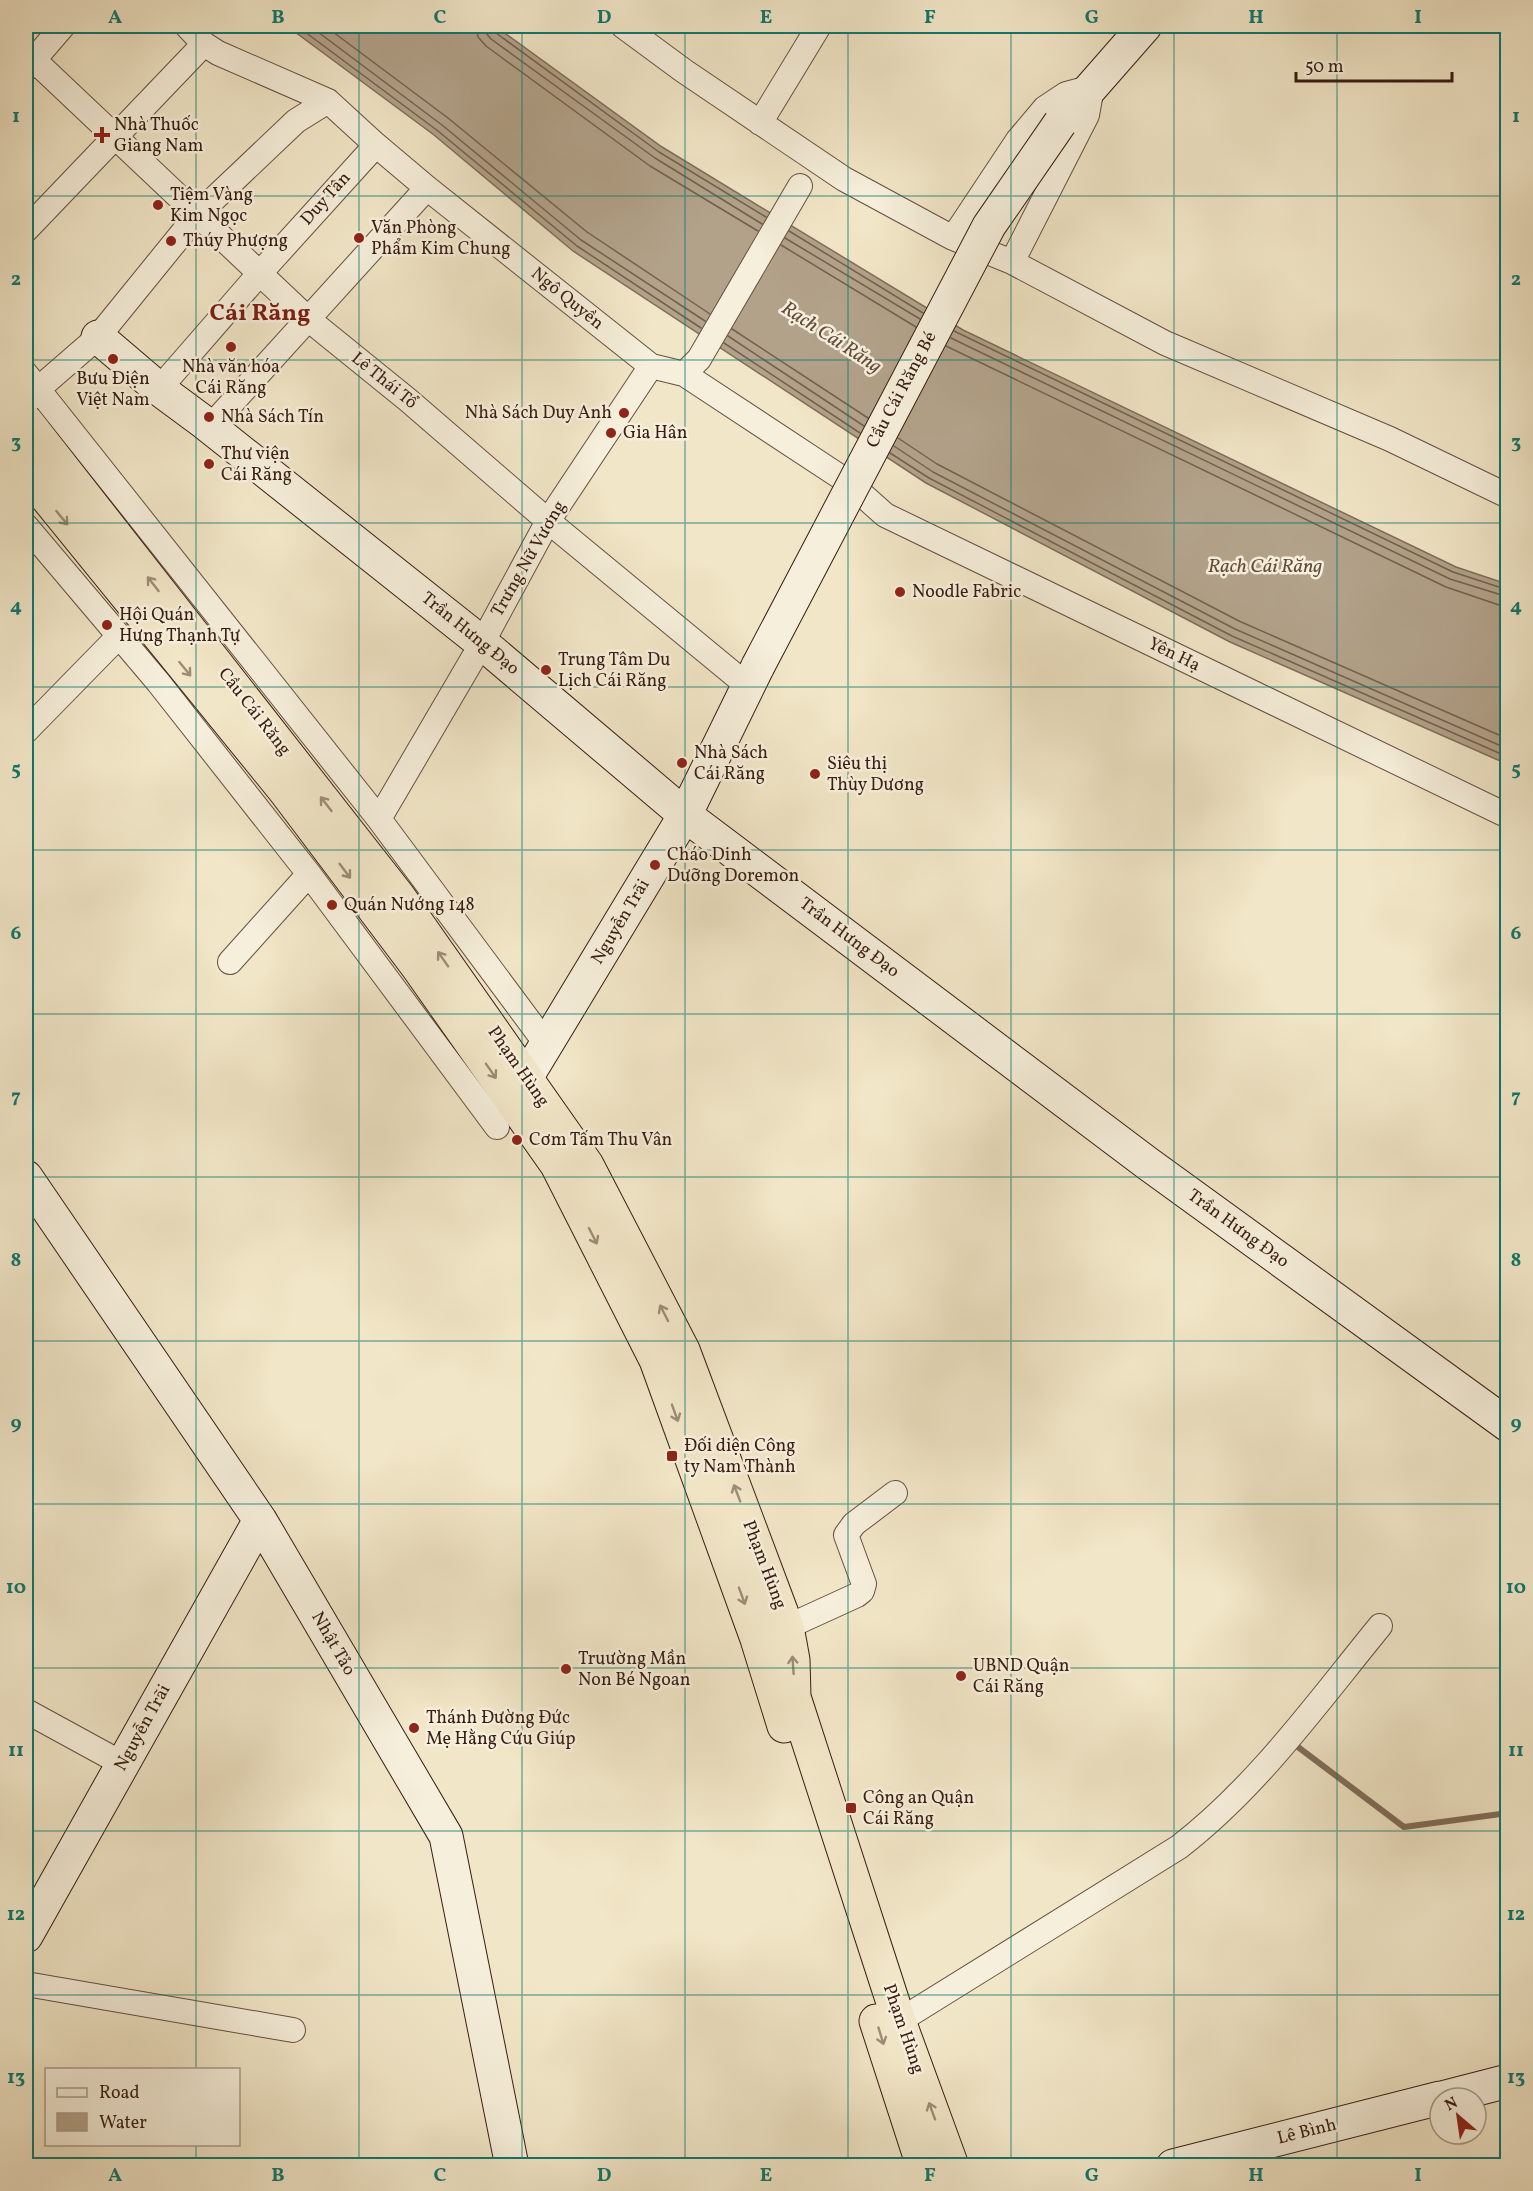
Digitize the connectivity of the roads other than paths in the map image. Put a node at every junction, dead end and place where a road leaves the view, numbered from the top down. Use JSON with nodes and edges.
{"nodes":[{"id":1,"x":63,"y":26,"type":"edge"},
{"id":2,"x":187,"y":26,"type":"edge"},
{"id":3,"x":623,"y":26,"type":"edge"},
{"id":4,"x":819,"y":26,"type":"edge"},
{"id":5,"x":1145,"y":26,"type":"edge"},
{"id":6,"x":204,"y":44,"type":"junction"},
{"id":7,"x":30,"y":64,"type":"edge"},
{"id":8,"x":1092,"y":87,"type":"junction"},
{"id":9,"x":328,"y":101,"type":"junction"},
{"id":10,"x":760,"y":123,"type":"junction"},
{"id":11,"x":117,"y":137,"type":"junction"},
{"id":12,"x":376,"y":145,"type":"junction"},
{"id":13,"x":800,"y":186,"type":"dead end"},
{"id":14,"x":427,"y":188,"type":"junction"},
{"id":15,"x":197,"y":215,"type":"junction"},
{"id":16,"x":26,"y":231,"type":"edge"},
{"id":17,"x":953,"y":238,"type":"junction"},
{"id":18,"x":1012,"y":262,"type":"junction"},
{"id":19,"x":260,"y":273,"type":"junction"},
{"id":20,"x":308,"y":319,"type":"junction"},
{"id":21,"x":98,"y":337,"type":"junction"},
{"id":22,"x":651,"y":366,"type":"junction"},
{"id":23,"x":692,"y":366,"type":"junction"},
{"id":24,"x":29,"y":389,"type":"edge"},
{"id":25,"x":159,"y":389,"type":"junction"},
{"id":26,"x":26,"y":421,"type":"edge"},
{"id":27,"x":210,"y":427,"type":"junction"},
{"id":28,"x":26,"y":472,"type":"edge"},
{"id":29,"x":849,"y":482,"type":"joint"},
{"id":30,"x":1508,"y":496,"type":"edge"},
{"id":31,"x":548,"y":521,"type":"junction"},
{"id":32,"x":26,"y":526,"type":"edge"},
{"id":33,"x":119,"y":636,"type":"junction"},
{"id":34,"x":482,"y":642,"type":"junction"},
{"id":35,"x":753,"y":676,"type":"junction"},
{"id":36,"x":26,"y":731,"type":"edge"},
{"id":37,"x":685,"y":815,"type":"junction"},
{"id":38,"x":1508,"y":816,"type":"edge"},
{"id":39,"x":379,"y":819,"type":"junction"},
{"id":40,"x":309,"y":874,"type":"junction"},
{"id":41,"x":230,"y":962,"type":"dead end"},
{"id":42,"x":467,"y":1015,"type":"junction"},
{"id":43,"x":547,"y":1045,"type":"junction"},
{"id":44,"x":526,"y":1078,"type":"junction"},
{"id":45,"x":497,"y":1127,"type":"dead end"},
{"id":46,"x":26,"y":1177,"type":"edge"},
{"id":47,"x":1508,"y":1425,"type":"edge"},
{"id":48,"x":895,"y":1493,"type":"dead end"},
{"id":49,"x":260,"y":1520,"type":"junction"},
{"id":50,"x":1380,"y":1626,"type":"dead end"},
{"id":51,"x":787,"y":1627,"type":"junction"},
{"id":52,"x":757,"y":1639,"type":"junction"},
{"id":53,"x":26,"y":1710,"type":"edge"},
{"id":54,"x":123,"y":1764,"type":"junction"},
{"id":55,"x":26,"y":1936,"type":"edge"},
{"id":56,"x":26,"y":1984,"type":"edge"},
{"id":57,"x":899,"y":2021,"type":"junction"},
{"id":58,"x":293,"y":2030,"type":"dead end"},
{"id":59,"x":1508,"y":2081,"type":"edge"},
{"id":60,"x":1488,"y":2086,"type":"edge"},
{"id":61,"x":1428,"y":2101,"type":"edge"},
{"id":62,"x":512,"y":2166,"type":"edge"},
{"id":63,"x":923,"y":2166,"type":"edge"},
{"id":64,"x":952,"y":2166,"type":"edge"},
{"id":65,"x":1173,"y":2166,"type":"edge"}],
"edges":[{"from":1,"to":7,"type":"street"},
{"from":2,"to":6,"type":"street","name":"Ngô Quyền"},
{"from":3,"to":10,"type":"street"},
{"from":4,"to":10,"type":"street"},
{"from":5,"to":8,"type":"street","name":"Cầu Cái Răng Bé"},
{"from":6,"to":9,"type":"street","name":"Ngô Quyền"},
{"from":6,"to":11,"type":"street"},
{"from":7,"to":11,"type":"street","name":"Lê Thái Tổ"},
{"from":8,"to":17,"type":"street"},
{"from":8,"to":18,"type":"street"},
{"from":8,"to":35,"type":"street","name":"Cầu Cái Răng Bé","bridge":true},
{"from":9,"to":12,"type":"street","name":"Ngô Quyền"},
{"from":9,"to":15,"type":"street"},
{"from":10,"to":17,"type":"street"},
{"from":11,"to":15,"type":"street","name":"Lê Thái Tổ"},
{"from":11,"to":16,"type":"street"},
{"from":12,"to":14,"type":"street","name":"Ngô Quyền"},
{"from":12,"to":19,"type":"street","name":"Duy Tân"},
{"from":13,"to":23,"type":"street"},
{"from":14,"to":20,"type":"street"},
{"from":14,"to":22,"type":"street","name":"Ngô Quyền"},
{"from":15,"to":19,"type":"street","name":"Lê Thái Tổ"},
{"from":15,"to":21,"type":"street"},
{"from":17,"to":18,"type":"street"},
{"from":18,"to":30,"type":"street"},
{"from":19,"to":20,"type":"street","name":"Lê Thái Tổ"},
{"from":19,"to":25,"type":"street","name":"Duy Tân"},
{"from":20,"to":27,"type":"street"},
{"from":20,"to":31,"type":"street","name":"Lê Thái Tổ"},
{"from":21,"to":24,"type":"street"},
{"from":21,"to":25,"type":"street","name":"Trần Hưng Đạo"},
{"from":22,"to":23,"type":"street","name":"Ngô Quyền"},
{"from":22,"to":31,"type":"street","name":"Trưng Nữ Vương"},
{"from":23,"to":29,"type":"street","name":"Ngô Quyền"},
{"from":24,"to":39,"type":"street"},
{"from":25,"to":27,"type":"street","name":"Trần Hưng Đạo"},
{"from":42,"to":26,"type":"highway","name":"Cầu Cái Răng","one_way":true},
{"from":27,"to":34,"type":"street","name":"Trần Hưng Đạo"},
{"from":28,"to":42,"type":"highway","name":"Cầu Cái Răng","one_way":true},
{"from":29,"to":38,"type":"street","name":"Yên Hạ"},
{"from":31,"to":34,"type":"street","name":"Trưng Nữ Vương"},
{"from":31,"to":35,"type":"street","name":"Lê Thái Tổ"},
{"from":32,"to":33,"type":"street"},
{"from":33,"to":36,"type":"street"},
{"from":33,"to":40,"type":"street"},
{"from":34,"to":37,"type":"street","name":"Trần Hưng Đạo"},
{"from":34,"to":39,"type":"street","name":"Trưng Nữ Vương"},
{"from":35,"to":37,"type":"street","name":"Nguyễn Trãi"},
{"from":37,"to":43,"type":"street","name":"Nguyễn Trãi"},
{"from":37,"to":47,"type":"street","name":"Trần Hưng Đạo"},
{"from":39,"to":43,"type":"street"},
{"from":40,"to":41,"type":"street"},
{"from":40,"to":45,"type":"street"},
{"from":42,"to":44,"type":"highway","name":"Phạm Hùng"},
{"from":42,"to":52,"type":"highway","name":"Phạm Hùng","one_way":true},
{"from":43,"to":44,"type":"street","name":"Nguyễn Trãi"},
{"from":51,"to":44,"type":"highway","name":"Phạm Hùng","one_way":true},
{"from":46,"to":49,"type":"street","name":"Nhật Tảo"},
{"from":48,"to":51,"type":"street"},
{"from":49,"to":54,"type":"street","name":"Nguyễn Trãi"},
{"from":49,"to":62,"type":"street","name":"Nhật Tảo"},
{"from":50,"to":57,"type":"street"},
{"from":51,"to":52,"type":"highway"},
{"from":57,"to":51,"type":"highway","name":"Phạm Hùng","one_way":true},
{"from":52,"to":63,"type":"highway","name":"Phạm Hùng","one_way":true},
{"from":53,"to":54,"type":"street"},
{"from":54,"to":55,"type":"street","name":"Nguyễn Trãi"},
{"from":56,"to":58,"type":"street"},
{"from":64,"to":57,"type":"highway","name":"Phạm Hùng","one_way":true},
{"from":59,"to":60,"type":"street","name":"Lê Bình"},
{"from":61,"to":65,"type":"street","name":"Lê Bình"}]}
